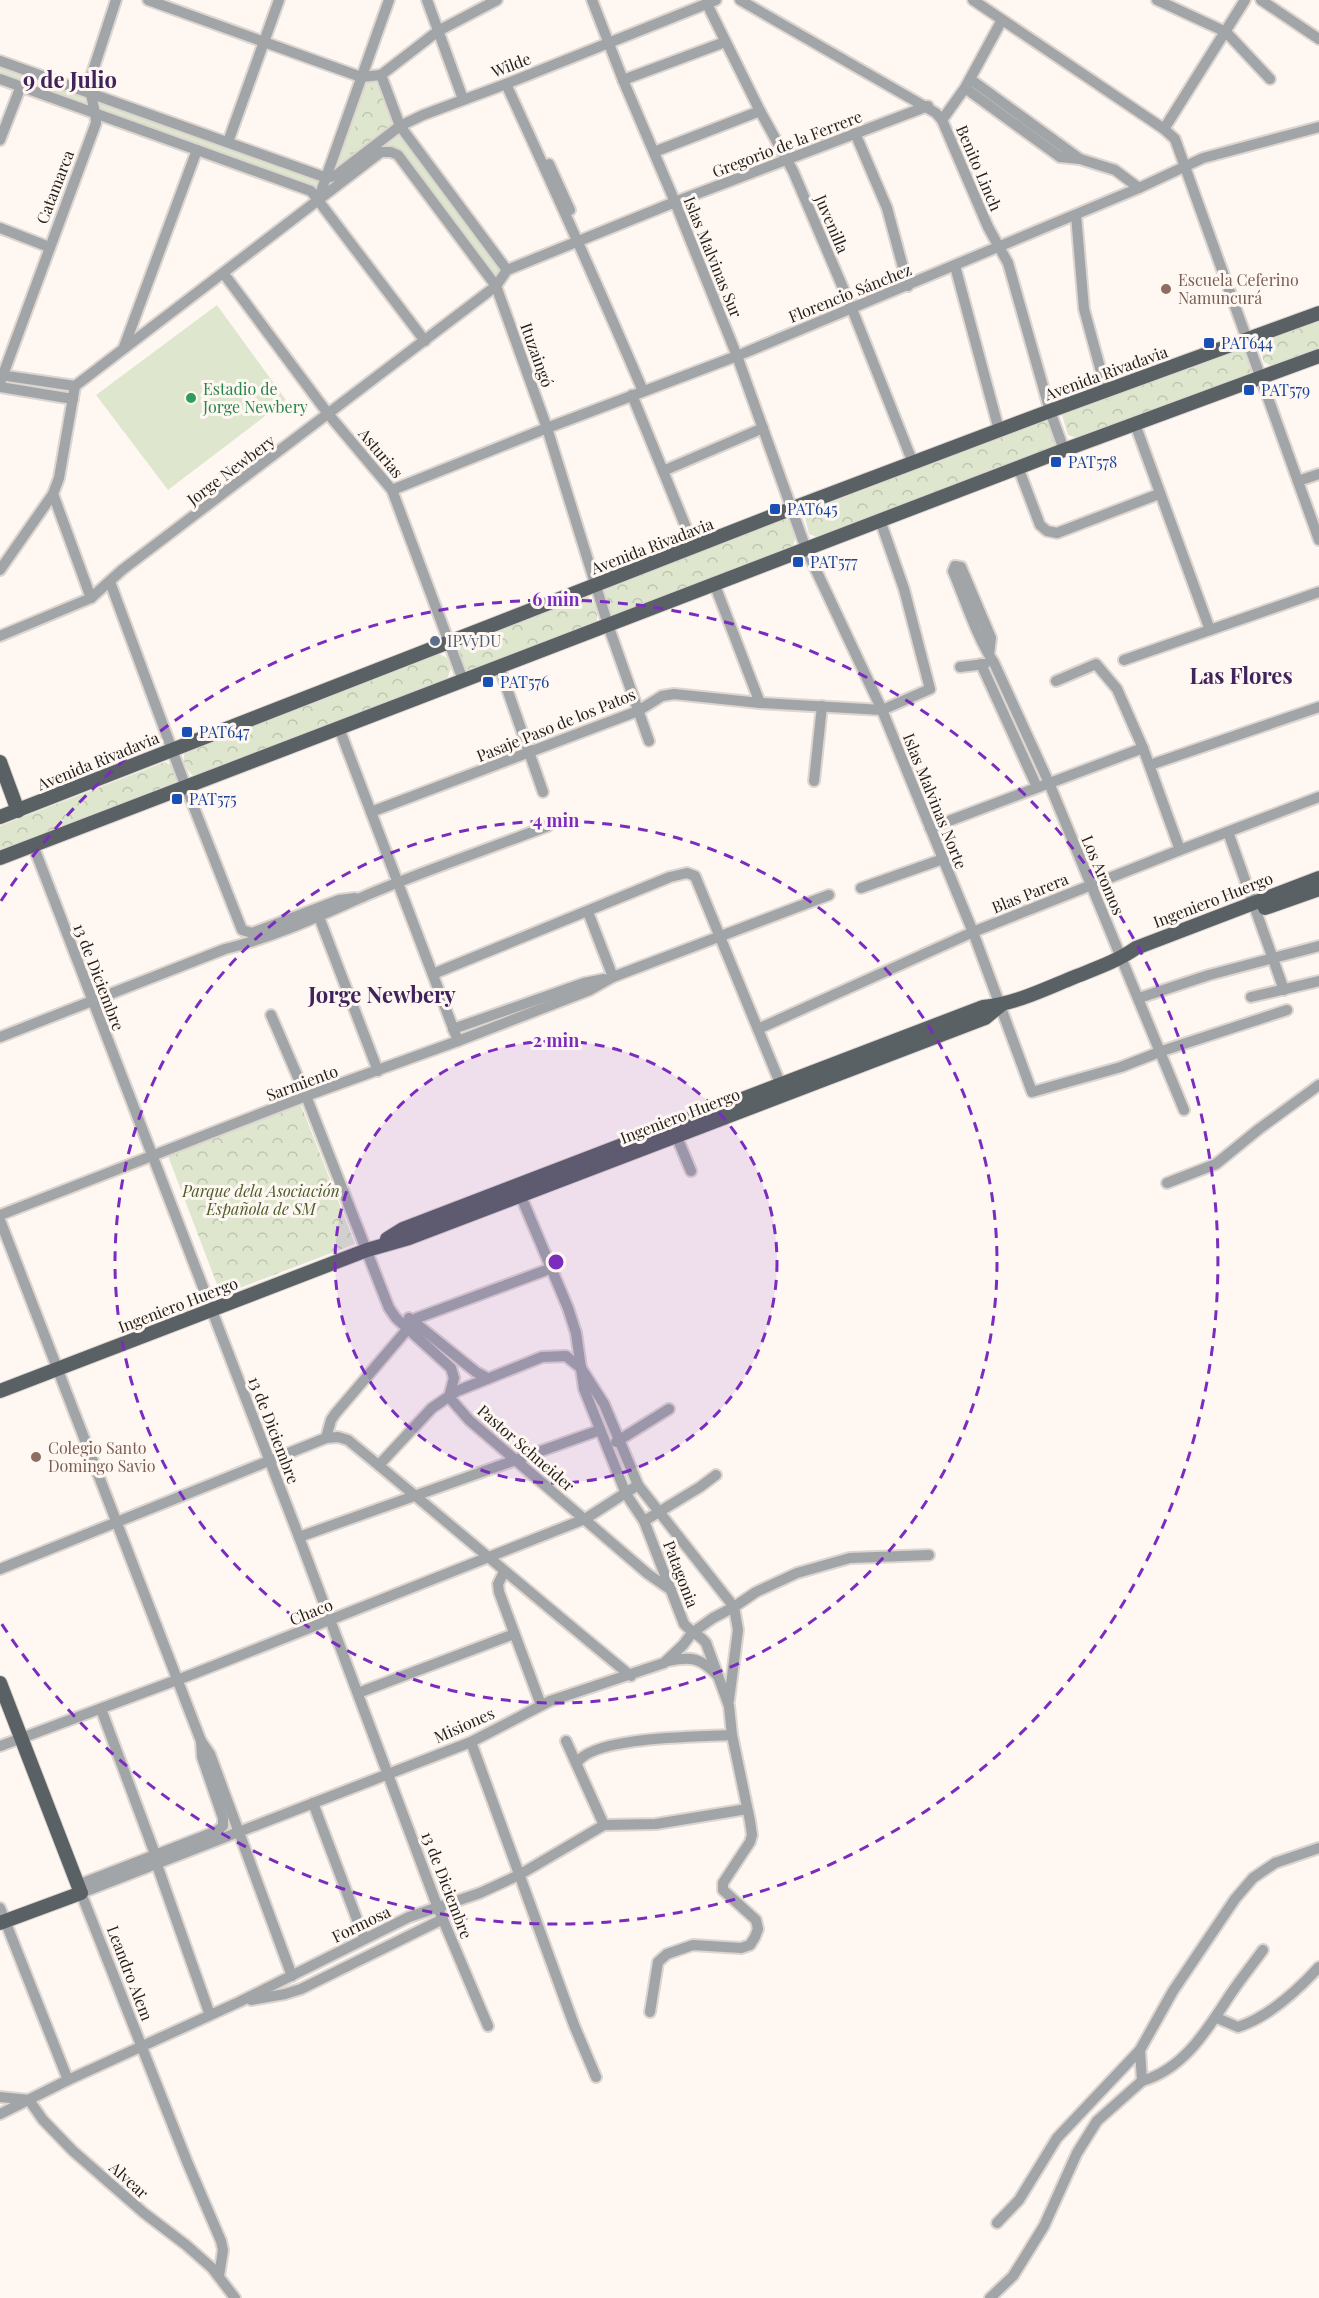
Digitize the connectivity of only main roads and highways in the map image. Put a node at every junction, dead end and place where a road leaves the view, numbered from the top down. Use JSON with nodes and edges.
{"nodes":[{"id":1,"x":1319,"y":313,"type":"edge"},
{"id":2,"x":1319,"y":356,"type":"edge"},
{"id":3,"x":0,"y":762,"type":"edge"},
{"id":4,"x":18,"y":810,"type":"junction"},
{"id":5,"x":0,"y":817,"type":"edge"},
{"id":6,"x":0,"y":858,"type":"edge"},
{"id":7,"x":1319,"y":878,"type":"edge"},
{"id":8,"x":1319,"y":888,"type":"edge"},
{"id":9,"x":1256,"y":907,"type":"junction"},
{"id":10,"x":1001,"y":1005,"type":"junction"},
{"id":11,"x":367,"y":1250,"type":"junction"},
{"id":12,"x":0,"y":1391,"type":"edge"},
{"id":13,"x":0,"y":1683,"type":"edge"},
{"id":14,"x":79,"y":1889,"type":"joint"},
{"id":15,"x":2,"y":1918,"type":"edge"}],
"edges":[{"from":1,"to":4,"type":"main road","name":"Avenida Rivadavia"},
{"from":2,"to":6,"type":"main road"},
{"from":3,"to":4,"type":"main road"},
{"from":4,"to":5,"type":"main road","name":"Avenida Rivadavia"},
{"from":7,"to":9,"type":"main road","name":"Ingeniero Huergo"},
{"from":8,"to":9,"type":"main road","name":"Ingeniero Huergo"},
{"from":9,"to":10,"type":"main road","name":"Ingeniero Huergo"},
{"from":10,"to":11,"type":"main road","name":"Ingeniero Huergo"},
{"from":10,"to":11,"type":"main road","name":"Ingeniero Huergo"},
{"from":11,"to":12,"type":"main road","name":"Ingeniero Huergo"},
{"from":13,"to":14,"type":"main road","name":"Leandro Alem"},
{"from":14,"to":15,"type":"main road","name":"Misiones"}]}
